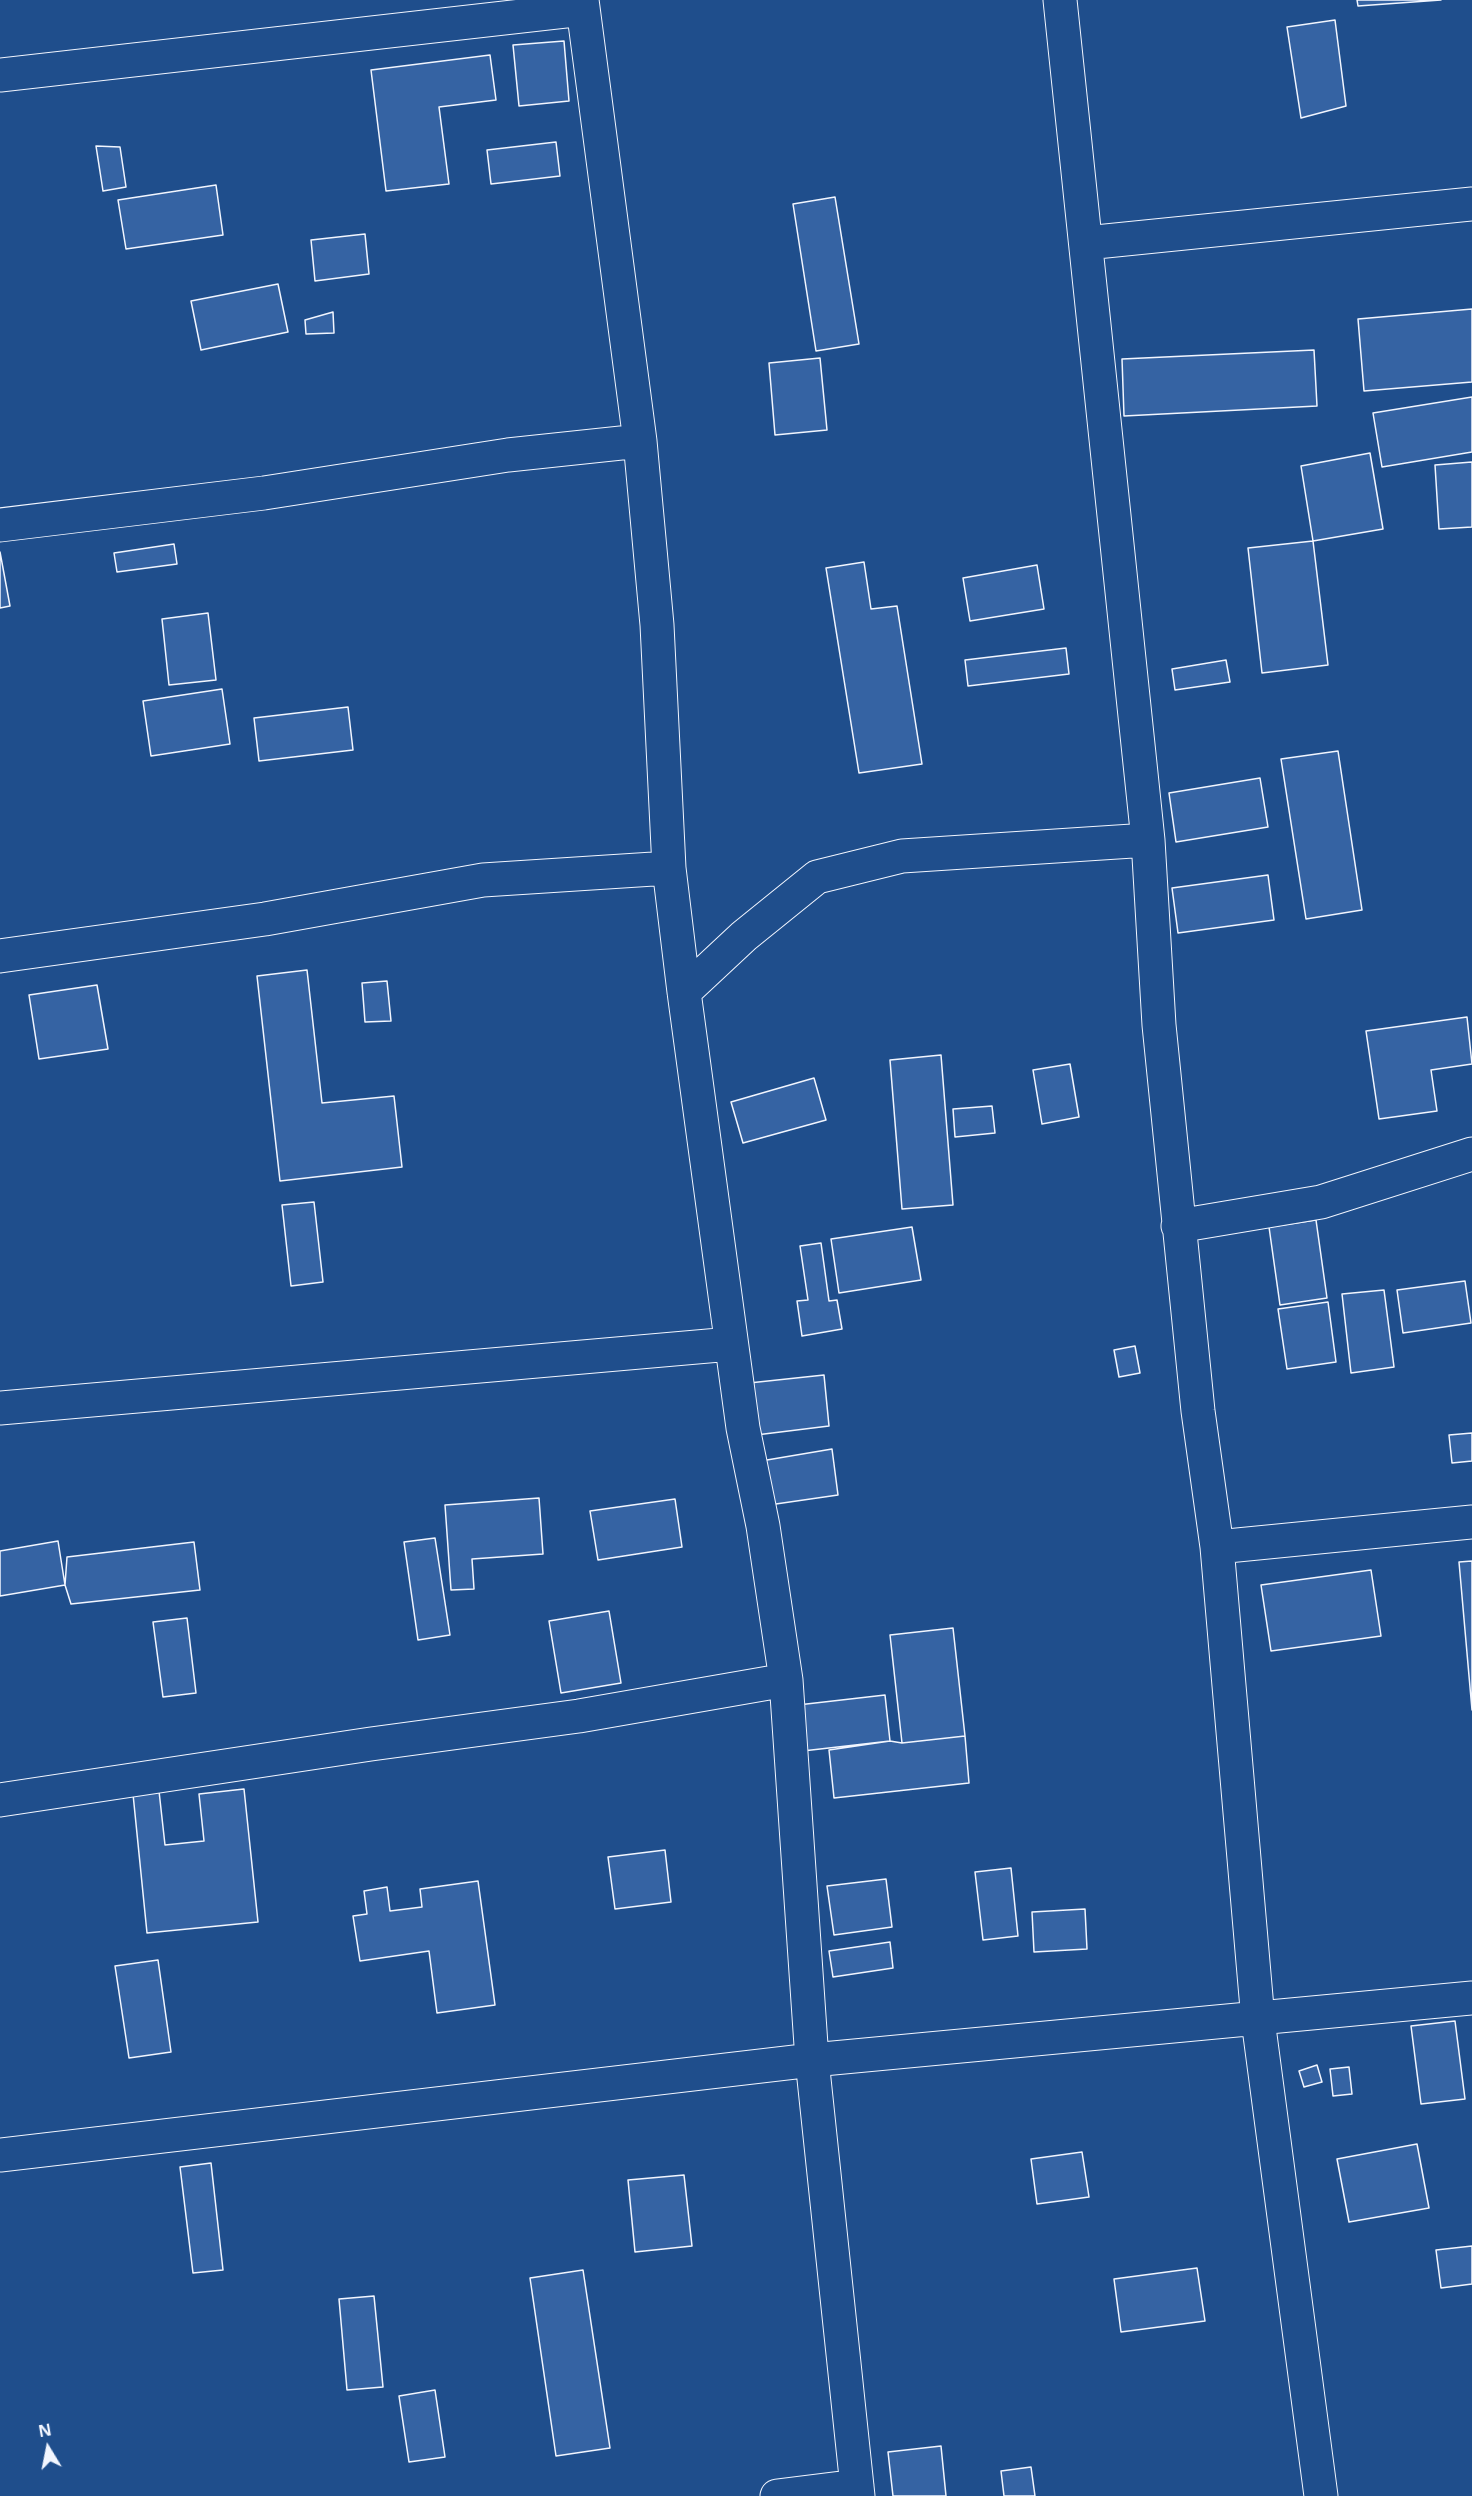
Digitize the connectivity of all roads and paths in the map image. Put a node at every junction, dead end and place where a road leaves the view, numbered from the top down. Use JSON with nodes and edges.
{"nodes":[{"id":1,"x":1060,"y":0,"type":"edge"},
{"id":2,"x":582,"y":5,"type":"edge"},
{"id":3,"x":0,"y":75,"type":"edge"},
{"id":4,"x":1472,"y":204,"type":"edge"},
{"id":5,"x":1086,"y":243,"type":"junction"},
{"id":6,"x":639,"y":441,"type":"junction"},
{"id":7,"x":0,"y":525,"type":"edge"},
{"id":8,"x":1148,"y":840,"type":"junction"},
{"id":9,"x":669,"y":868,"type":"junction"},
{"id":10,"x":0,"y":956,"type":"edge"},
{"id":11,"x":684,"y":992,"type":"junction"},
{"id":12,"x":1472,"y":1154,"type":"edge"},
{"id":13,"x":1178,"y":1226,"type":"junction"},
{"id":14,"x":730,"y":1344,"type":"junction"},
{"id":15,"x":0,"y":1408,"type":"edge"},
{"id":16,"x":1472,"y":1522,"type":"edge"},
{"id":17,"x":1217,"y":1547,"type":"junction"},
{"id":18,"x":786,"y":1680,"type":"junction"},
{"id":19,"x":0,"y":1800,"type":"edge"},
{"id":20,"x":1472,"y":1998,"type":"edge"},
{"id":21,"x":1258,"y":2020,"type":"junction"},
{"id":22,"x":812,"y":2060,"type":"junction"},
{"id":23,"x":0,"y":2155,"type":"edge"},
{"id":24,"x":858,"y":2491,"type":"edge"},
{"id":25,"x":777,"y":2496,"type":"edge"},
{"id":26,"x":1321,"y":2496,"type":"edge"}],
"edges":[{"from":1,"to":5,"type":"street"},
{"from":2,"to":3,"type":"street"},
{"from":2,"to":6,"type":"street"},
{"from":4,"to":5,"type":"street"},
{"from":5,"to":8,"type":"street"},
{"from":6,"to":7,"type":"street"},
{"from":6,"to":9,"type":"street"},
{"from":8,"to":11,"type":"street"},
{"from":8,"to":13,"type":"street"},
{"from":9,"to":10,"type":"street"},
{"from":9,"to":11,"type":"street"},
{"from":11,"to":14,"type":"street"},
{"from":12,"to":13,"type":"street"},
{"from":13,"to":17,"type":"street"},
{"from":14,"to":15,"type":"street"},
{"from":14,"to":18,"type":"street"},
{"from":16,"to":17,"type":"street"},
{"from":17,"to":21,"type":"street"},
{"from":18,"to":19,"type":"street"},
{"from":18,"to":22,"type":"street"},
{"from":20,"to":21,"type":"street"},
{"from":21,"to":22,"type":"street"},
{"from":21,"to":26,"type":"street"},
{"from":22,"to":23,"type":"street"},
{"from":22,"to":24,"type":"street"},
{"from":24,"to":25,"type":"street"}]}
